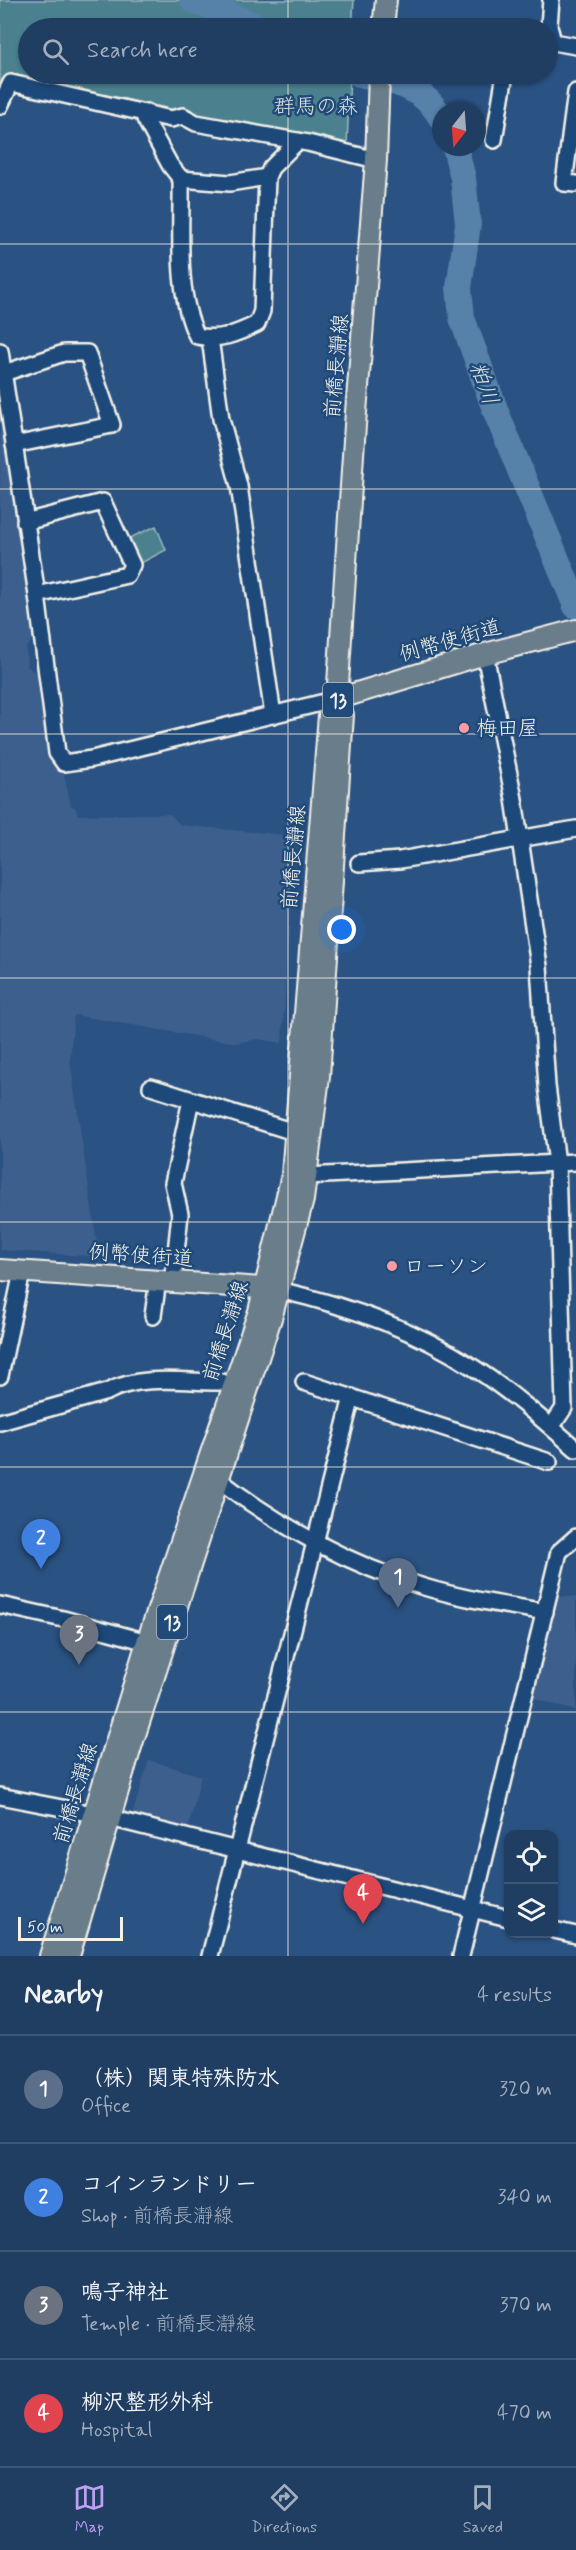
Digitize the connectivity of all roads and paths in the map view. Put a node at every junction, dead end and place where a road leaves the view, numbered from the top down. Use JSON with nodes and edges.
{"nodes":[{"id":1,"x":386,"y":0,"type":"edge"},
{"id":2,"x":551,"y":0,"type":"edge"},
{"id":3,"x":385,"y":18,"type":"edge"},
{"id":4,"x":550,"y":18,"type":"edge"},
{"id":5,"x":558,"y":43,"type":"edge"},
{"id":6,"x":576,"y":46,"type":"edge"},
{"id":7,"x":378,"y":84,"type":"edge"},
{"id":8,"x":503,"y":84,"type":"edge"},
{"id":9,"x":576,"y":92,"type":"edge"},
{"id":10,"x":0,"y":106,"type":"edge"},
{"id":11,"x":147,"y":112,"type":"junction"},
{"id":12,"x":494,"y":140,"type":"dead end"},
{"id":13,"x":298,"y":141,"type":"junction"},
{"id":14,"x":376,"y":160,"type":"junction"},
{"id":15,"x":267,"y":177,"type":"junction"},
{"id":16,"x":181,"y":178,"type":"junction"},
{"id":17,"x":576,"y":184,"type":"edge"},
{"id":18,"x":210,"y":338,"type":"junction"},
{"id":19,"x":0,"y":351,"type":"edge"},
{"id":20,"x":4,"y":373,"type":"junction"},
{"id":21,"x":14,"y":445,"type":"junction"},
{"id":22,"x":25,"y":522,"type":"junction"},
{"id":23,"x":37,"y":595,"type":"junction"},
{"id":24,"x":573,"y":631,"type":"edge"},
{"id":25,"x":484,"y":654,"type":"junction"},
{"id":26,"x":337,"y":699,"type":"junction"},
{"id":27,"x":273,"y":715,"type":"junction"},
{"id":28,"x":576,"y":830,"type":"edge"},
{"id":29,"x":520,"y":838,"type":"junction"},
{"id":30,"x":359,"y":863,"type":"dead end"},
{"id":31,"x":150,"y":1087,"type":"dead end"},
{"id":32,"x":191,"y":1100,"type":"junction"},
{"id":33,"x":297,"y":1133,"type":"junction"},
{"id":34,"x":576,"y":1162,"type":"edge"},
{"id":35,"x":557,"y":1163,"type":"junction"},
{"id":36,"x":306,"y":1176,"type":"junction"},
{"id":37,"x":0,"y":1270,"type":"edge"},
{"id":38,"x":22,"y":1272,"type":"junction"},
{"id":39,"x":165,"y":1281,"type":"junction"},
{"id":40,"x":272,"y":1289,"type":"junction"},
{"id":41,"x":153,"y":1316,"type":"dead end"},
{"id":42,"x":0,"y":1376,"type":"edge"},
{"id":43,"x":304,"y":1382,"type":"dead end"},
{"id":44,"x":232,"y":1387,"type":"junction"},
{"id":45,"x":352,"y":1397,"type":"junction"},
{"id":46,"x":0,"y":1422,"type":"edge"},
{"id":47,"x":552,"y":1426,"type":"junction"},
{"id":48,"x":576,"y":1449,"type":"edge"},
{"id":49,"x":549,"y":1462,"type":"dead end"},
{"id":50,"x":219,"y":1480,"type":"junction"},
{"id":51,"x":576,"y":1537,"type":"edge"},
{"id":52,"x":315,"y":1541,"type":"junction"},
{"id":53,"x":0,"y":1605,"type":"edge"},
{"id":54,"x":545,"y":1612,"type":"junction"},
{"id":55,"x":147,"y":1642,"type":"junction"},
{"id":56,"x":0,"y":1796,"type":"edge"},
{"id":57,"x":102,"y":1816,"type":"junction"},
{"id":58,"x":237,"y":1850,"type":"junction"},
{"id":59,"x":472,"y":1909,"type":"junction"},
{"id":60,"x":504,"y":1917,"type":"edge"},
{"id":61,"x":558,"y":1931,"type":"edge"},
{"id":62,"x":576,"y":1935,"type":"edge"},
{"id":63,"x":50,"y":1956,"type":"edge"},
{"id":64,"x":69,"y":1956,"type":"edge"},
{"id":65,"x":210,"y":1956,"type":"edge"},
{"id":66,"x":460,"y":1956,"type":"edge"}],
"edges":[{"from":1,"to":3,"type":"main road"},
{"from":2,"to":4,"type":"street"},
{"from":5,"to":6,"type":"street"},
{"from":7,"to":14,"type":"main road","name":"前橋長瀞線","number":"13"},
{"from":8,"to":12,"type":"street"},
{"from":9,"to":17,"type":"street"},
{"from":10,"to":11,"type":"street"},
{"from":11,"to":13,"type":"street"},
{"from":11,"to":16,"type":"street"},
{"from":13,"to":14,"type":"street"},
{"from":13,"to":15,"type":"street"},
{"from":14,"to":26,"type":"main road","name":"前橋長瀞線","number":"13"},
{"from":15,"to":16,"type":"street"},
{"from":15,"to":18,"type":"street"},
{"from":16,"to":18,"type":"street"},
{"from":18,"to":27,"type":"street"},
{"from":19,"to":20,"type":"street"},
{"from":20,"to":21,"type":"street"},
{"from":20,"to":21,"type":"street"},
{"from":21,"to":22,"type":"street"},
{"from":22,"to":23,"type":"street"},
{"from":22,"to":23,"type":"street"},
{"from":23,"to":27,"type":"street"},
{"from":24,"to":25,"type":"main road","name":"例幣使街道"},
{"from":25,"to":26,"type":"main road","name":"例幣使街道"},
{"from":25,"to":29,"type":"street"},
{"from":26,"to":27,"type":"street"},
{"from":26,"to":33,"type":"main road","name":"前橋長瀞線","number":"13"},
{"from":26,"to":36,"type":"main road","name":"前橋長瀞線","number":"13"},
{"from":28,"to":29,"type":"street"},
{"from":29,"to":30,"type":"street"},
{"from":29,"to":35,"type":"street"},
{"from":31,"to":32,"type":"street"},
{"from":32,"to":33,"type":"street"},
{"from":32,"to":39,"type":"street"},
{"from":33,"to":40,"type":"main road","name":"前橋長瀞線","number":"13"},
{"from":34,"to":35,"type":"street"},
{"from":35,"to":36,"type":"street"},
{"from":35,"to":47,"type":"street"},
{"from":36,"to":40,"type":"main road","name":"前橋長瀞線","number":"13"},
{"from":37,"to":38,"type":"main road","name":"例幣使街道"},
{"from":38,"to":39,"type":"main road","name":"例幣使街道"},
{"from":38,"to":42,"type":"street"},
{"from":39,"to":40,"type":"main road","name":"例幣使街道"},
{"from":39,"to":41,"type":"street"},
{"from":40,"to":44,"type":"main road","name":"前橋長瀞線","number":"13"},
{"from":40,"to":47,"type":"street"},
{"from":40,"to":50,"type":"main road","name":"前橋長瀞線","number":"13"},
{"from":43,"to":45,"type":"street"},
{"from":44,"to":46,"type":"street"},
{"from":44,"to":55,"type":"main road","name":"前橋長瀞線","number":"13"},
{"from":45,"to":49,"type":"street"},
{"from":45,"to":52,"type":"street"},
{"from":47,"to":48,"type":"street"},
{"from":50,"to":52,"type":"street"},
{"from":50,"to":57,"type":"main road","name":"前橋長瀞線","number":"13"},
{"from":51,"to":54,"type":"street"},
{"from":52,"to":54,"type":"street"},
{"from":52,"to":58,"type":"street"},
{"from":53,"to":55,"type":"street"},
{"from":54,"to":59,"type":"street"},
{"from":55,"to":57,"type":"main road","name":"前橋長瀞線","number":"13"},
{"from":56,"to":57,"type":"street"},
{"from":57,"to":58,"type":"street"},
{"from":57,"to":63,"type":"main road","name":"前橋長瀞線","number":"13"},
{"from":57,"to":64,"type":"main road","name":"前橋長瀞線","number":"13"},
{"from":58,"to":59,"type":"street"},
{"from":58,"to":65,"type":"street"},
{"from":59,"to":60,"type":"street"},
{"from":59,"to":66,"type":"street"},
{"from":61,"to":62,"type":"street"}]}
